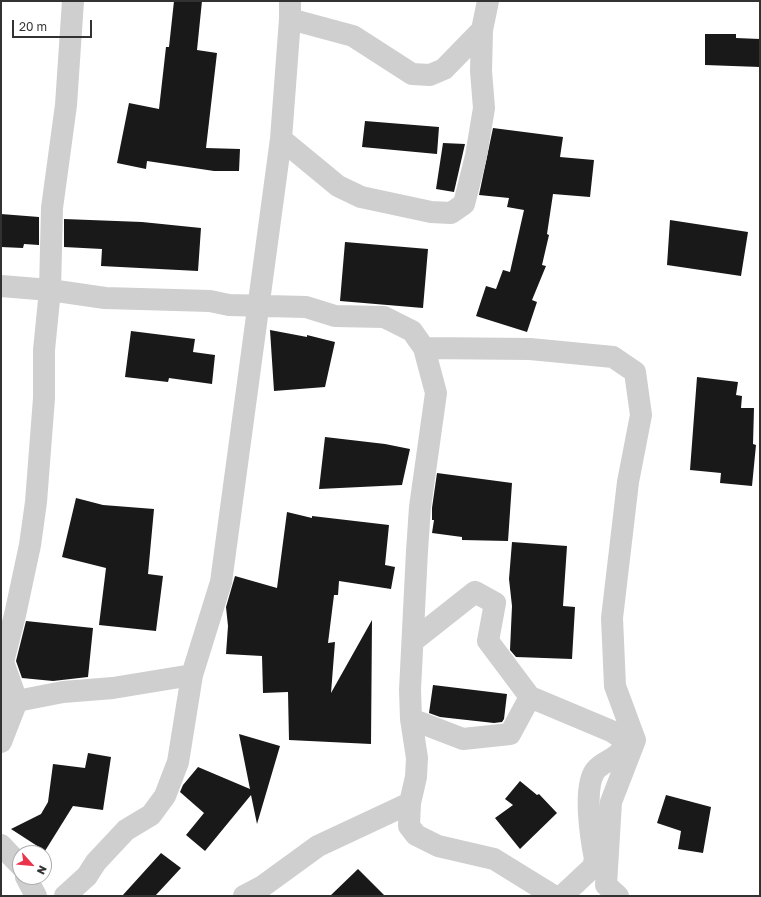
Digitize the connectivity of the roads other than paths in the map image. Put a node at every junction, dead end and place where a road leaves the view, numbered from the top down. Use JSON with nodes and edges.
{"nodes":[{"id":1,"x":73,"y":1,"type":"edge"},
{"id":2,"x":488,"y":1,"type":"edge"},
{"id":3,"x":290,"y":10,"type":"edge"},
{"id":4,"x":482,"y":30,"type":"junction"},
{"id":5,"x":281,"y":139,"type":"junction"},
{"id":6,"x":1,"y":286,"type":"edge"},
{"id":7,"x":50,"y":290,"type":"junction"},
{"id":8,"x":258,"y":305,"type":"junction"},
{"id":9,"x":424,"y":348,"type":"junction"},
{"id":10,"x":413,"y":641,"type":"junction"},
{"id":11,"x":2,"y":661,"type":"edge"},
{"id":12,"x":192,"y":675,"type":"junction"},
{"id":13,"x":530,"y":697,"type":"junction"},
{"id":14,"x":9,"y":700,"type":"edge"},
{"id":15,"x":411,"y":719,"type":"junction"},
{"id":16,"x":1,"y":742,"type":"edge"},
{"id":17,"x":410,"y":803,"type":"junction"},
{"id":18,"x":1,"y":845,"type":"edge"},
{"id":19,"x":12,"y":857,"type":"edge"},
{"id":20,"x":30,"y":885,"type":"edge"},
{"id":21,"x":36,"y":896,"type":"edge"},
{"id":22,"x":65,"y":896,"type":"edge"},
{"id":23,"x":244,"y":896,"type":"edge"},
{"id":24,"x":554,"y":896,"type":"edge"},
{"id":25,"x":562,"y":896,"type":"edge"},
{"id":26,"x":618,"y":896,"type":"edge"}],
"edges":[{"from":1,"to":7,"type":"street"},
{"from":2,"to":4,"type":"street"},
{"from":3,"to":4,"type":"street"},
{"from":3,"to":5,"type":"street"},
{"from":4,"to":5,"type":"street"},
{"from":5,"to":8,"type":"street"},
{"from":6,"to":7,"type":"street"},
{"from":7,"to":8,"type":"street"},
{"from":7,"to":11,"type":"street"},
{"from":8,"to":9,"type":"street"},
{"from":8,"to":12,"type":"street"},
{"from":9,"to":10,"type":"street"},
{"from":9,"to":26,"type":"street"},
{"from":10,"to":13,"type":"street"},
{"from":10,"to":15,"type":"street"},
{"from":11,"to":14,"type":"street"},
{"from":12,"to":14,"type":"street"},
{"from":12,"to":22,"type":"street"},
{"from":13,"to":15,"type":"street"},
{"from":13,"to":25,"type":"street"},
{"from":14,"to":16,"type":"street"},
{"from":15,"to":17,"type":"street"},
{"from":17,"to":23,"type":"street"},
{"from":17,"to":24,"type":"street"},
{"from":18,"to":19,"type":"street"},
{"from":20,"to":21,"type":"street"}]}
